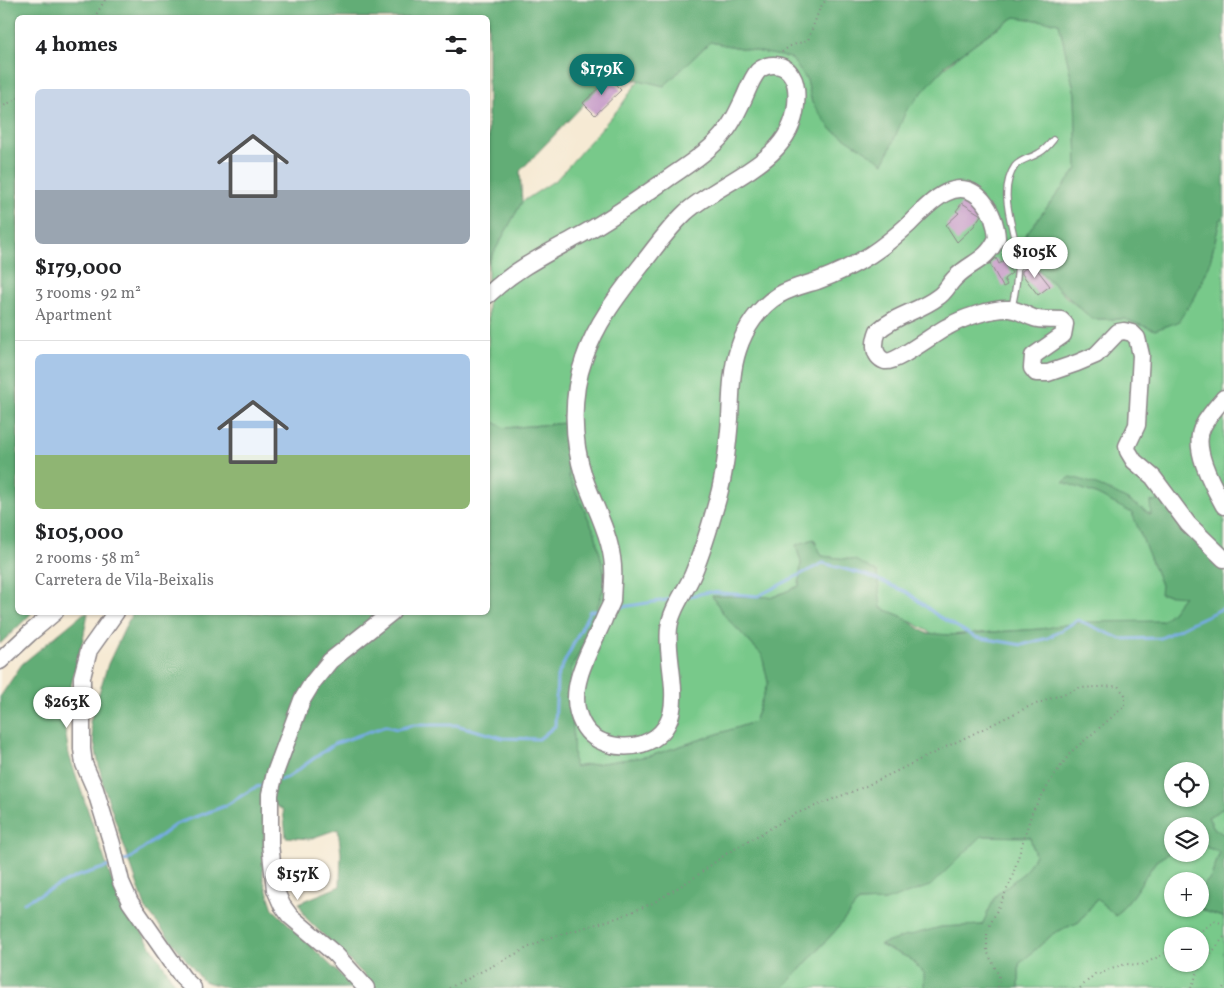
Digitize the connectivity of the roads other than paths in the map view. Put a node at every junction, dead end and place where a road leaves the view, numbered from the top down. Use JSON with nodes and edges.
{"nodes":[{"id":1,"x":1053,"y":140,"type":"dead end"},
{"id":2,"x":490,"y":294,"type":"edge"},
{"id":3,"x":1012,"y":309,"type":"junction"},
{"id":4,"x":1224,"y":398,"type":"edge"},
{"id":5,"x":1224,"y":506,"type":"edge"},
{"id":6,"x":1224,"y":559,"type":"edge"},
{"id":7,"x":52,"y":615,"type":"edge"},
{"id":8,"x":114,"y":615,"type":"edge"},
{"id":9,"x":388,"y":615,"type":"edge"},
{"id":10,"x":0,"y":660,"type":"edge"},
{"id":11,"x":193,"y":988,"type":"edge"},
{"id":12,"x":366,"y":988,"type":"edge"}],
"edges":[{"from":1,"to":3,"type":"lane"},
{"from":2,"to":3,"type":"main road"},
{"from":3,"to":6,"type":"main road"},
{"from":4,"to":5,"type":"main road"},
{"from":7,"to":10,"type":"main road"},
{"from":8,"to":11,"type":"main road"},
{"from":9,"to":12,"type":"main road"}]}
